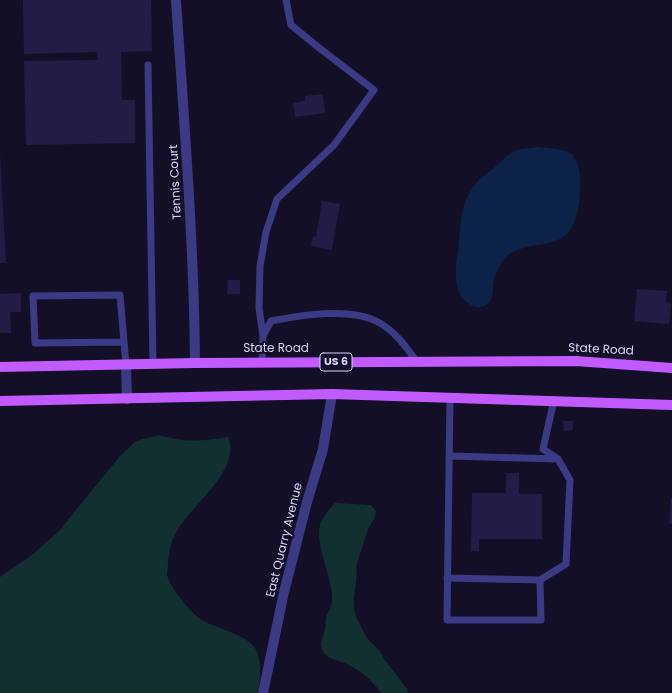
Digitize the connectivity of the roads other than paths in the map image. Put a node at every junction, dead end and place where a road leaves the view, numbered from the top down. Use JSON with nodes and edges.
{"nodes":[{"id":1,"x":176,"y":0,"type":"edge"},
{"id":2,"x":286,"y":0,"type":"edge"},
{"id":3,"x":148,"y":65,"type":"dead end"},
{"id":4,"x":263,"y":336,"type":"junction"},
{"id":5,"x":124,"y":342,"type":"junction"},
{"id":6,"x":262,"y":362,"type":"junction"},
{"id":7,"x":417,"y":362,"type":"junction"},
{"id":8,"x":195,"y":363,"type":"junction"},
{"id":9,"x":153,"y":364,"type":"junction"},
{"id":10,"x":126,"y":365,"type":"junction"},
{"id":11,"x":0,"y":367,"type":"edge"},
{"id":12,"x":672,"y":368,"type":"edge"},
{"id":13,"x":332,"y":394,"type":"junction"},
{"id":14,"x":450,"y":397,"type":"junction"},
{"id":15,"x":127,"y":399,"type":"junction"},
{"id":16,"x":554,"y":400,"type":"junction"},
{"id":17,"x":0,"y":401,"type":"edge"},
{"id":18,"x":672,"y":405,"type":"edge"},
{"id":19,"x":449,"y":456,"type":"junction"},
{"id":20,"x":558,"y":459,"type":"junction"},
{"id":21,"x":447,"y":578,"type":"junction"},
{"id":22,"x":540,"y":580,"type":"junction"},
{"id":23,"x":263,"y":693,"type":"edge"}],
"edges":[{"from":1,"to":8,"type":"street","name":"Tennis Court"},
{"from":2,"to":4,"type":"lane"},
{"from":3,"to":9,"type":"lane"},
{"from":4,"to":6,"type":"lane"},
{"from":4,"to":7,"type":"lane"},
{"from":5,"to":5,"type":"lane"},
{"from":5,"to":10,"type":"lane"},
{"from":6,"to":7,"type":"main road","name":"State Road","number":"US 6"},
{"from":6,"to":8,"type":"main road","name":"State Road","number":"US 6"},
{"from":7,"to":12,"type":"main road","name":"State Road","number":"US 6"},
{"from":8,"to":9,"type":"main road","name":"State Road","number":"US 6"},
{"from":9,"to":10,"type":"main road","name":"State Road","number":"US 6"},
{"from":10,"to":11,"type":"main road","name":"State Road","number":"US 6"},
{"from":10,"to":15,"type":"street"},
{"from":13,"to":14,"type":"main road"},
{"from":13,"to":15,"type":"main road"},
{"from":13,"to":23,"type":"street","name":"East Quarry Avenue"},
{"from":14,"to":16,"type":"main road"},
{"from":14,"to":19,"type":"lane"},
{"from":15,"to":17,"type":"main road"},
{"from":16,"to":18,"type":"main road"},
{"from":16,"to":20,"type":"lane"},
{"from":19,"to":20,"type":"lane"},
{"from":19,"to":21,"type":"lane"},
{"from":20,"to":22,"type":"lane"},
{"from":21,"to":22,"type":"lane"},
{"from":21,"to":22,"type":"lane"}]}
